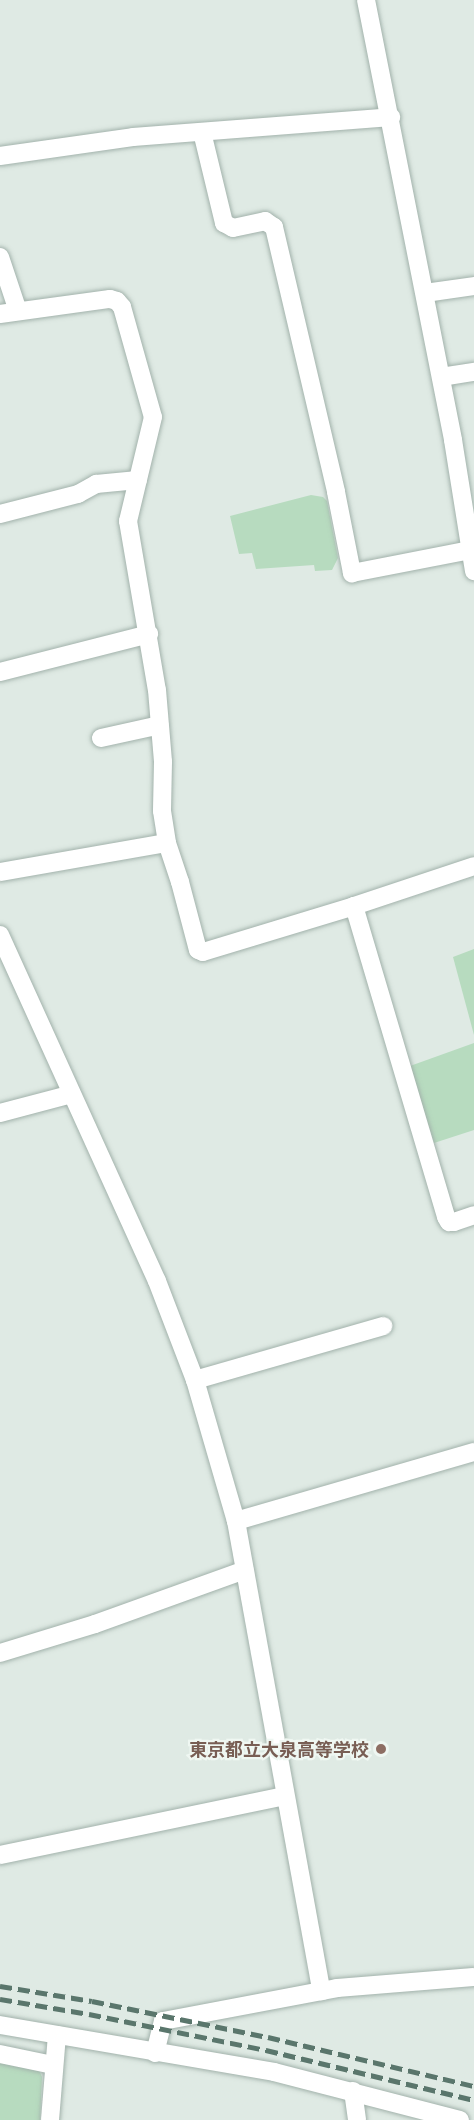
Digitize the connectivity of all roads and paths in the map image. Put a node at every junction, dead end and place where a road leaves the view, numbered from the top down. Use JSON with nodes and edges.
{"nodes":[{"id":1,"x":366,"y":0,"type":"edge"},
{"id":2,"x":391,"y":117,"type":"junction"},
{"id":3,"x":202,"y":132,"type":"junction"},
{"id":4,"x":0,"y":156,"type":"edge"},
{"id":5,"x":0,"y":257,"type":"edge"},
{"id":6,"x":474,"y":285,"type":"edge"},
{"id":7,"x":425,"y":293,"type":"junction"},
{"id":8,"x":18,"y":310,"type":"junction"},
{"id":9,"x":0,"y":314,"type":"edge"},
{"id":10,"x":474,"y":372,"type":"edge"},
{"id":11,"x":441,"y":377,"type":"junction"},
{"id":12,"x":138,"y":480,"type":"junction"},
{"id":13,"x":0,"y":514,"type":"edge"},
{"id":14,"x":470,"y":550,"type":"junction"},
{"id":15,"x":474,"y":571,"type":"edge"},
{"id":16,"x":149,"y":634,"type":"junction"},
{"id":17,"x":0,"y":672,"type":"edge"},
{"id":18,"x":160,"y":725,"type":"junction"},
{"id":19,"x":102,"y":738,"type":"dead end"},
{"id":20,"x":167,"y":843,"type":"junction"},
{"id":21,"x":474,"y":866,"type":"edge"},
{"id":22,"x":0,"y":872,"type":"edge"},
{"id":23,"x":354,"y":906,"type":"junction"},
{"id":24,"x":0,"y":935,"type":"edge"},
{"id":25,"x":72,"y":1094,"type":"junction"},
{"id":26,"x":0,"y":1113,"type":"edge"},
{"id":27,"x":474,"y":1215,"type":"edge"},
{"id":28,"x":383,"y":1326,"type":"dead end"},
{"id":29,"x":195,"y":1380,"type":"junction"},
{"id":30,"x":474,"y":1452,"type":"edge"},
{"id":31,"x":236,"y":1521,"type":"junction"},
{"id":32,"x":245,"y":1570,"type":"junction"},
{"id":33,"x":0,"y":1653,"type":"edge"},
{"id":34,"x":285,"y":1796,"type":"junction"},
{"id":35,"x":0,"y":1856,"type":"edge"},
{"id":36,"x":474,"y":1977,"type":"edge"},
{"id":37,"x":321,"y":1991,"type":"junction"},
{"id":38,"x":0,"y":2025,"type":"edge"},
{"id":39,"x":57,"y":2035,"type":"junction"},
{"id":40,"x":155,"y":2053,"type":"junction"},
{"id":41,"x":0,"y":2054,"type":"edge"},
{"id":42,"x":53,"y":2065,"type":"junction"},
{"id":43,"x":353,"y":2091,"type":"junction"},
{"id":44,"x":50,"y":2120,"type":"edge"},
{"id":45,"x":357,"y":2120,"type":"edge"},
{"id":46,"x":460,"y":2120,"type":"edge"}],
"edges":[{"from":1,"to":2,"type":"street"},
{"from":2,"to":3,"type":"street"},
{"from":2,"to":7,"type":"street"},
{"from":3,"to":4,"type":"street"},
{"from":3,"to":14,"type":"street"},
{"from":5,"to":8,"type":"street"},
{"from":6,"to":7,"type":"street"},
{"from":7,"to":11,"type":"street"},
{"from":8,"to":9,"type":"street"},
{"from":8,"to":12,"type":"street"},
{"from":10,"to":11,"type":"street"},
{"from":11,"to":14,"type":"street"},
{"from":12,"to":13,"type":"street"},
{"from":12,"to":16,"type":"street"},
{"from":14,"to":15,"type":"street"},
{"from":16,"to":17,"type":"street"},
{"from":16,"to":18,"type":"street"},
{"from":18,"to":19,"type":"street"},
{"from":18,"to":20,"type":"street"},
{"from":20,"to":22,"type":"street"},
{"from":20,"to":23,"type":"street"},
{"from":21,"to":23,"type":"street"},
{"from":23,"to":27,"type":"street"},
{"from":24,"to":25,"type":"street"},
{"from":25,"to":26,"type":"street"},
{"from":25,"to":29,"type":"street"},
{"from":28,"to":29,"type":"street"},
{"from":29,"to":31,"type":"street"},
{"from":30,"to":31,"type":"street"},
{"from":31,"to":32,"type":"street"},
{"from":32,"to":33,"type":"street"},
{"from":32,"to":34,"type":"street"},
{"from":34,"to":35,"type":"street"},
{"from":34,"to":37,"type":"street"},
{"from":36,"to":37,"type":"street"},
{"from":37,"to":40,"type":"street"},
{"from":38,"to":39,"type":"street"},
{"from":39,"to":40,"type":"street"},
{"from":39,"to":42,"type":"street"},
{"from":40,"to":43,"type":"street"},
{"from":41,"to":42,"type":"street"},
{"from":42,"to":44,"type":"street"},
{"from":43,"to":45,"type":"street"},
{"from":43,"to":46,"type":"street"}]}
